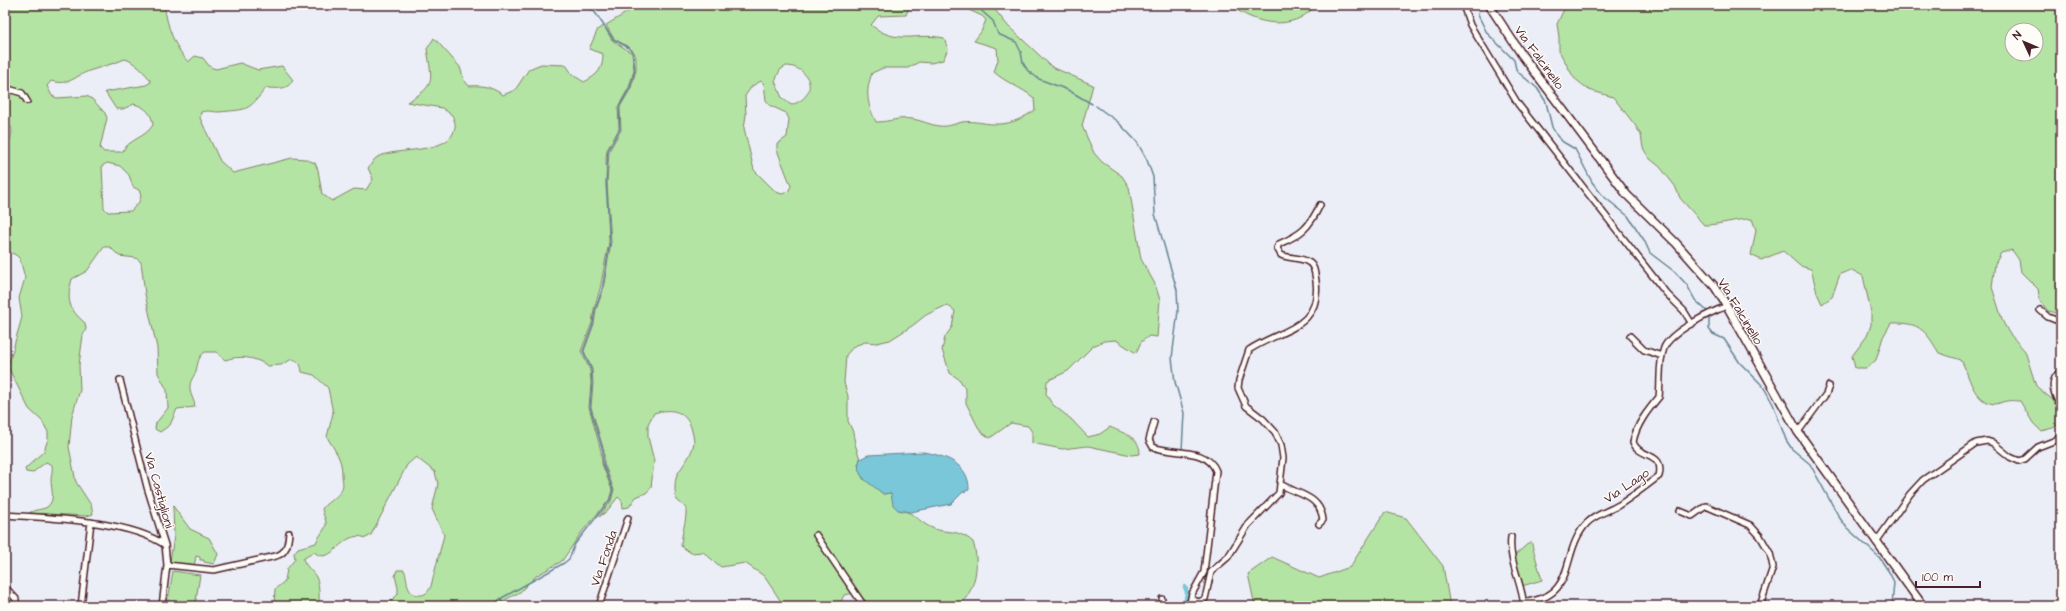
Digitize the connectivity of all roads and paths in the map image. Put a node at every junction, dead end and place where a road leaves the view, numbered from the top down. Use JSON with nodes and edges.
{"nodes":[{"id":1,"x":1463,"y":5,"type":"edge"},
{"id":2,"x":1488,"y":5,"type":"edge"},
{"id":3,"x":5,"y":88,"type":"edge"},
{"id":4,"x":28,"y":101,"type":"dead end"},
{"id":5,"x":1320,"y":205,"type":"dead end"},
{"id":6,"x":1725,"y":306,"type":"junction"},
{"id":7,"x":2040,"y":310,"type":"dead end"},
{"id":8,"x":2061,"y":322,"type":"edge"},
{"id":9,"x":1694,"y":323,"type":"junction"},
{"id":10,"x":1630,"y":336,"type":"dead end"},
{"id":11,"x":1662,"y":356,"type":"junction"},
{"id":12,"x":2061,"y":371,"type":"edge"},
{"id":13,"x":120,"y":380,"type":"dead end"},
{"id":14,"x":1829,"y":386,"type":"dead end"},
{"id":15,"x":2061,"y":408,"type":"edge"},
{"id":16,"x":1154,"y":422,"type":"dead end"},
{"id":17,"x":1798,"y":432,"type":"junction"},
{"id":18,"x":2061,"y":434,"type":"edge"},
{"id":19,"x":1280,"y":484,"type":"junction"},
{"id":20,"x":1680,"y":511,"type":"dead end"},
{"id":21,"x":5,"y":515,"type":"edge"},
{"id":22,"x":628,"y":518,"type":"dead end"},
{"id":23,"x":91,"y":522,"type":"junction"},
{"id":24,"x":1319,"y":524,"type":"dead end"},
{"id":25,"x":289,"y":532,"type":"dead end"},
{"id":26,"x":816,"y":535,"type":"dead end"},
{"id":27,"x":1511,"y":538,"type":"dead end"},
{"id":28,"x":1876,"y":542,"type":"junction"},
{"id":29,"x":165,"y":545,"type":"junction"},
{"id":30,"x":167,"y":565,"type":"junction"},
{"id":31,"x":5,"y":587,"type":"edge"},
{"id":32,"x":1162,"y":599,"type":"dead end"},
{"id":33,"x":1191,"y":599,"type":"junction"},
{"id":34,"x":1524,"y":604,"type":"edge"},
{"id":35,"x":16,"y":606,"type":"edge"},
{"id":36,"x":81,"y":606,"type":"edge"},
{"id":37,"x":162,"y":606,"type":"edge"},
{"id":38,"x":599,"y":606,"type":"edge"},
{"id":39,"x":864,"y":606,"type":"edge"},
{"id":40,"x":1162,"y":606,"type":"edge"},
{"id":41,"x":1189,"y":606,"type":"edge"},
{"id":42,"x":1760,"y":606,"type":"edge"},
{"id":43,"x":1924,"y":606,"type":"edge"}],
"edges":[{"from":1,"to":9,"type":"street"},
{"from":2,"to":6,"type":"street","name":"Via Falcinello"},
{"from":3,"to":4,"type":"street"},
{"from":5,"to":19,"type":"street"},
{"from":6,"to":9,"type":"street","name":"Via Lago"},
{"from":6,"to":17,"type":"street","name":"Via Falcinello"},
{"from":7,"to":8,"type":"street"},
{"from":9,"to":11,"type":"street","name":"Via Lago"},
{"from":10,"to":11,"type":"street"},
{"from":11,"to":34,"type":"street","name":"Via Lago"},
{"from":12,"to":15,"type":"street"},
{"from":13,"to":29,"type":"street","name":"Via Castiglioni"},
{"from":14,"to":17,"type":"street"},
{"from":16,"to":33,"type":"street"},
{"from":17,"to":28,"type":"street","name":"Via Falcinello"},
{"from":18,"to":28,"type":"street"},
{"from":19,"to":24,"type":"street"},
{"from":19,"to":33,"type":"street"},
{"from":20,"to":42,"type":"street"},
{"from":21,"to":23,"type":"street"},
{"from":22,"to":38,"type":"street","name":"Via Fonda"},
{"from":23,"to":29,"type":"street"},
{"from":23,"to":36,"type":"street"},
{"from":25,"to":30,"type":"street"},
{"from":26,"to":39,"type":"street"},
{"from":27,"to":34,"type":"street","name":"Via Lago"},
{"from":28,"to":43,"type":"street","name":"Via Falcinello"},
{"from":29,"to":30,"type":"street","name":"Via Castiglioni"},
{"from":30,"to":37,"type":"street","name":"Via Castiglioni"},
{"from":31,"to":35,"type":"street"},
{"from":32,"to":40,"type":"street"},
{"from":33,"to":41,"type":"street"}]}
